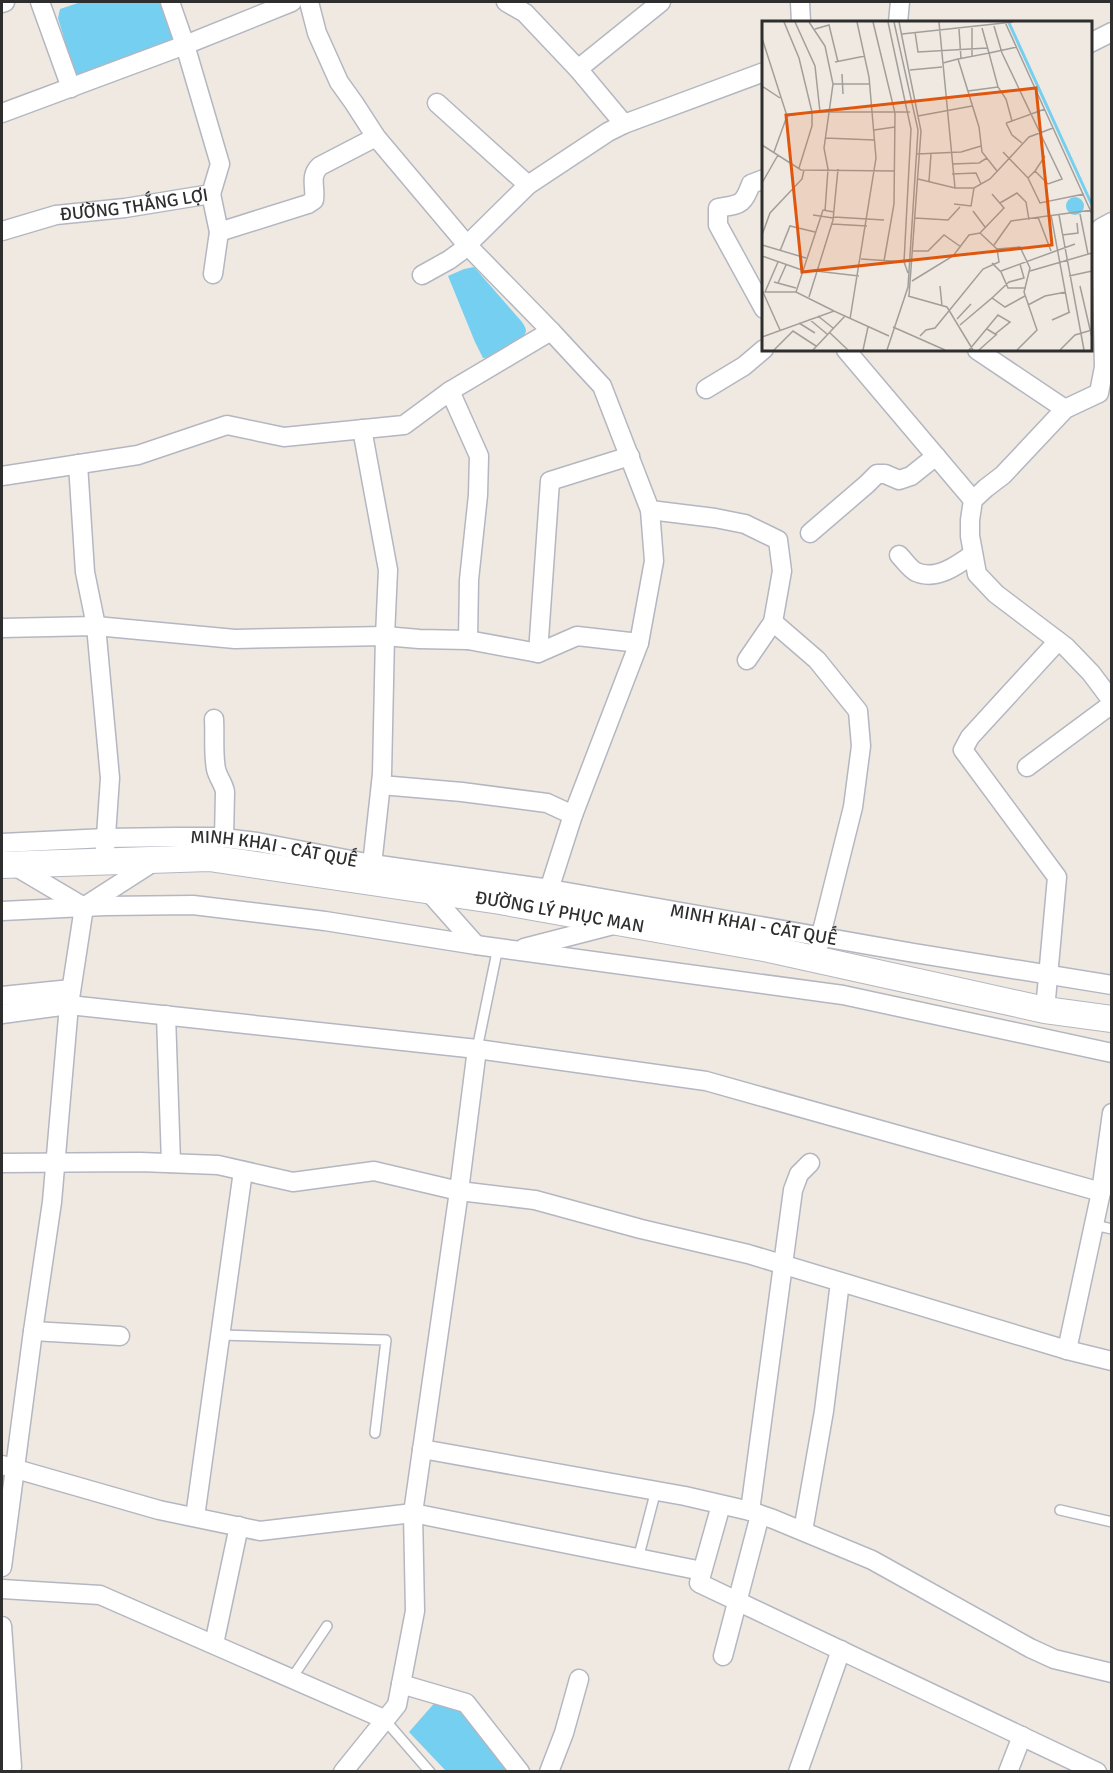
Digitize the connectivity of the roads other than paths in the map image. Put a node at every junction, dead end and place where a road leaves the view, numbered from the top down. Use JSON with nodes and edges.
{"nodes":[{"id":1,"x":40,"y":2,"type":"edge"},
{"id":2,"x":170,"y":2,"type":"edge"},
{"id":3,"x":292,"y":2,"type":"edge"},
{"id":4,"x":309,"y":2,"type":"edge"},
{"id":5,"x":506,"y":2,"type":"edge"},
{"id":6,"x":661,"y":2,"type":"edge"},
{"id":7,"x":800,"y":2,"type":"edge"},
{"id":8,"x":900,"y":2,"type":"edge"},
{"id":9,"x":801,"y":21,"type":"edge"},
{"id":10,"x":898,"y":21,"type":"edge"},
{"id":11,"x":1112,"y":32,"type":"edge"},
{"id":12,"x":1092,"y":42,"type":"edge"},
{"id":13,"x":185,"y":45,"type":"junction"},
{"id":14,"x":578,"y":69,"type":"junction"},
{"id":15,"x":762,"y":73,"type":"edge"},
{"id":16,"x":71,"y":88,"type":"junction"},
{"id":17,"x":437,"y":103,"type":"dead end"},
{"id":18,"x":2,"y":113,"type":"edge"},
{"id":19,"x":624,"y":124,"type":"junction"},
{"id":20,"x":376,"y":137,"type":"junction"},
{"id":21,"x":762,"y":180,"type":"edge"},
{"id":22,"x":528,"y":185,"type":"junction"},
{"id":23,"x":211,"y":194,"type":"junction"},
{"id":24,"x":1112,"y":222,"type":"edge"},
{"id":25,"x":2,"y":231,"type":"edge"},
{"id":26,"x":219,"y":232,"type":"junction"},
{"id":27,"x":467,"y":245,"type":"junction"},
{"id":28,"x":213,"y":274,"type":"dead end"},
{"id":29,"x":422,"y":275,"type":"dead end"},
{"id":30,"x":762,"y":305,"type":"edge"},
{"id":31,"x":551,"y":330,"type":"junction"},
{"id":32,"x":762,"y":351,"type":"edge"},
{"id":33,"x":847,"y":351,"type":"edge"},
{"id":34,"x":978,"y":351,"type":"edge"},
{"id":35,"x":706,"y":389,"type":"dead end"},
{"id":36,"x":450,"y":391,"type":"junction"},
{"id":37,"x":1106,"y":393,"type":"edge"},
{"id":38,"x":1065,"y":409,"type":"junction"},
{"id":39,"x":362,"y":429,"type":"junction"},
{"id":40,"x":630,"y":456,"type":"junction"},
{"id":41,"x":936,"y":456,"type":"junction"},
{"id":42,"x":78,"y":464,"type":"junction"},
{"id":43,"x":2,"y":476,"type":"edge"},
{"id":44,"x":973,"y":500,"type":"junction"},
{"id":45,"x":650,"y":510,"type":"junction"},
{"id":46,"x":810,"y":533,"type":"dead end"},
{"id":47,"x":973,"y":554,"type":"junction"},
{"id":48,"x":899,"y":555,"type":"dead end"},
{"id":49,"x":773,"y":622,"type":"junction"},
{"id":50,"x":96,"y":626,"type":"junction"},
{"id":51,"x":2,"y":628,"type":"edge"},
{"id":52,"x":385,"y":636,"type":"junction"},
{"id":53,"x":468,"y":640,"type":"junction"},
{"id":54,"x":1058,"y":640,"type":"junction"},
{"id":55,"x":639,"y":643,"type":"junction"},
{"id":56,"x":538,"y":653,"type":"junction"},
{"id":57,"x":747,"y":660,"type":"dead end"},
{"id":58,"x":1112,"y":703,"type":"edge"},
{"id":59,"x":214,"y":719,"type":"dead end"},
{"id":60,"x":1027,"y":767,"type":"dead end"},
{"id":61,"x":381,"y":785,"type":"junction"},
{"id":62,"x":573,"y":815,"type":"junction"},
{"id":63,"x":224,"y":838,"type":"junction"},
{"id":64,"x":105,"y":850,"type":"junction"},
{"id":65,"x":5,"y":858,"type":"edge"},
{"id":66,"x":158,"y":860,"type":"junction"},
{"id":67,"x":371,"y":873,"type":"junction"},
{"id":68,"x":428,"y":891,"type":"junction"},
{"id":69,"x":546,"y":899,"type":"junction"},
{"id":70,"x":84,"y":907,"type":"junction"},
{"id":71,"x":2,"y":911,"type":"edge"},
{"id":72,"x":620,"y":923,"type":"junction"},
{"id":73,"x":476,"y":945,"type":"junction"},
{"id":74,"x":818,"y":948,"type":"junction"},
{"id":75,"x":507,"y":949,"type":"junction"},
{"id":76,"x":1048,"y":976,"type":"junction"},
{"id":77,"x":1112,"y":985,"type":"edge"},
{"id":78,"x":2,"y":996,"type":"edge"},
{"id":79,"x":70,"y":997,"type":"junction"},
{"id":80,"x":1045,"y":1010,"type":"junction"},
{"id":81,"x":2,"y":1014,"type":"edge"},
{"id":82,"x":166,"y":1015,"type":"junction"},
{"id":83,"x":1112,"y":1019,"type":"edge"},
{"id":84,"x":477,"y":1049,"type":"junction"},
{"id":85,"x":1112,"y":1053,"type":"edge"},
{"id":86,"x":1112,"y":1113,"type":"edge"},
{"id":87,"x":2,"y":1163,"type":"edge"},
{"id":88,"x":171,"y":1163,"type":"junction"},
{"id":89,"x":810,"y":1163,"type":"dead end"},
{"id":90,"x":56,"y":1164,"type":"junction"},
{"id":91,"x":243,"y":1171,"type":"junction"},
{"id":92,"x":459,"y":1191,"type":"junction"},
{"id":93,"x":1101,"y":1192,"type":"junction"},
{"id":94,"x":1103,"y":1227,"type":"edge"},
{"id":95,"x":783,"y":1265,"type":"junction"},
{"id":96,"x":840,"y":1282,"type":"junction"},
{"id":97,"x":33,"y":1331,"type":"junction"},
{"id":98,"x":220,"y":1335,"type":"junction"},
{"id":99,"x":120,"y":1336,"type":"dead end"},
{"id":100,"x":1067,"y":1350,"type":"junction"},
{"id":101,"x":1112,"y":1361,"type":"edge"},
{"id":102,"x":375,"y":1433,"type":"dead end"},
{"id":103,"x":422,"y":1449,"type":"junction"},
{"id":104,"x":8,"y":1467,"type":"edge"},
{"id":105,"x":656,"y":1490,"type":"junction"},
{"id":106,"x":721,"y":1505,"type":"junction"},
{"id":107,"x":1060,"y":1510,"type":"dead end"},
{"id":108,"x":413,"y":1513,"type":"junction"},
{"id":109,"x":755,"y":1513,"type":"junction"},
{"id":110,"x":195,"y":1517,"type":"junction"},
{"id":111,"x":1112,"y":1522,"type":"edge"},
{"id":112,"x":239,"y":1526,"type":"junction"},
{"id":113,"x":803,"y":1531,"type":"junction"},
{"id":114,"x":4,"y":1533,"type":"edge"},
{"id":115,"x":638,"y":1559,"type":"junction"},
{"id":116,"x":2,"y":1567,"type":"edge"},
{"id":117,"x":702,"y":1571,"type":"junction"},
{"id":118,"x":2,"y":1589,"type":"edge"},
{"id":119,"x":737,"y":1600,"type":"junction"},
{"id":120,"x":2,"y":1626,"type":"edge"},
{"id":121,"x":327,"y":1626,"type":"dead end"},
{"id":122,"x":214,"y":1644,"type":"junction"},
{"id":123,"x":841,"y":1650,"type":"junction"},
{"id":124,"x":723,"y":1656,"type":"dead end"},
{"id":125,"x":1112,"y":1673,"type":"edge"},
{"id":126,"x":292,"y":1678,"type":"junction"},
{"id":127,"x":579,"y":1679,"type":"dead end"},
{"id":128,"x":400,"y":1684,"type":"junction"},
{"id":129,"x":384,"y":1719,"type":"junction"},
{"id":130,"x":1022,"y":1736,"type":"junction"},
{"id":131,"x":12,"y":1769,"type":"edge"},
{"id":132,"x":343,"y":1772,"type":"edge"},
{"id":133,"x":430,"y":1772,"type":"edge"},
{"id":134,"x":520,"y":1772,"type":"edge"},
{"id":135,"x":549,"y":1772,"type":"edge"},
{"id":136,"x":798,"y":1772,"type":"edge"},
{"id":137,"x":1008,"y":1772,"type":"edge"},
{"id":138,"x":1097,"y":1772,"type":"edge"}],
"edges":[{"from":1,"to":16,"type":"street"},
{"from":2,"to":13,"type":"street"},
{"from":3,"to":13,"type":"street"},
{"from":4,"to":20,"type":"street"},
{"from":5,"to":14,"type":"street"},
{"from":6,"to":14,"type":"street"},
{"from":7,"to":9,"type":"street"},
{"from":8,"to":10,"type":"street"},
{"from":11,"to":12,"type":"street"},
{"from":13,"to":16,"type":"street"},
{"from":13,"to":23,"type":"street"},
{"from":14,"to":19,"type":"street"},
{"from":15,"to":19,"type":"street"},
{"from":16,"to":18,"type":"street"},
{"from":17,"to":22,"type":"street"},
{"from":19,"to":22,"type":"street"},
{"from":20,"to":26,"type":"street","name":"ĐƯỜNG THẮNG LỢI"},
{"from":20,"to":27,"type":"street"},
{"from":21,"to":30,"type":"street"},
{"from":22,"to":27,"type":"street"},
{"from":23,"to":25,"type":"street","name":"ĐƯỜNG THẮNG LỢI"},
{"from":23,"to":26,"type":"street","name":"ĐƯỜNG THẮNG LỢI"},
{"from":24,"to":37,"type":"street"},
{"from":26,"to":28,"type":"street"},
{"from":27,"to":29,"type":"street"},
{"from":27,"to":31,"type":"street"},
{"from":31,"to":36,"type":"street"},
{"from":31,"to":40,"type":"street"},
{"from":32,"to":35,"type":"street"},
{"from":33,"to":41,"type":"street"},
{"from":34,"to":38,"type":"street"},
{"from":36,"to":39,"type":"street"},
{"from":36,"to":53,"type":"street"},
{"from":37,"to":38,"type":"street"},
{"from":38,"to":44,"type":"street"},
{"from":39,"to":42,"type":"street"},
{"from":39,"to":52,"type":"street"},
{"from":40,"to":45,"type":"street"},
{"from":40,"to":56,"type":"street"},
{"from":41,"to":44,"type":"street"},
{"from":41,"to":46,"type":"street"},
{"from":42,"to":43,"type":"street"},
{"from":42,"to":50,"type":"street"},
{"from":44,"to":47,"type":"street"},
{"from":45,"to":49,"type":"street"},
{"from":45,"to":55,"type":"street"},
{"from":47,"to":48,"type":"street"},
{"from":47,"to":54,"type":"street"},
{"from":49,"to":57,"type":"street"},
{"from":49,"to":74,"type":"street"},
{"from":50,"to":51,"type":"street"},
{"from":50,"to":52,"type":"street"},
{"from":50,"to":64,"type":"street"},
{"from":52,"to":53,"type":"street"},
{"from":52,"to":61,"type":"street"},
{"from":53,"to":56,"type":"street"},
{"from":54,"to":58,"type":"street"},
{"from":54,"to":76,"type":"street"},
{"from":55,"to":56,"type":"street"},
{"from":55,"to":62,"type":"street"},
{"from":58,"to":60,"type":"street"},
{"from":59,"to":63,"type":"street"},
{"from":61,"to":62,"type":"street"},
{"from":61,"to":67,"type":"street"},
{"from":62,"to":69,"type":"street"},
{"from":63,"to":64,"type":"street","name":"MINH KHAI - CÁT QUẾ"},
{"from":63,"to":67,"type":"street","name":"MINH KHAI - CÁT QUẾ"},
{"from":64,"to":65,"type":"main road","name":"ĐƯỜNG LÝ PHỤC MAN"},
{"from":64,"to":66,"type":"main road","name":"ĐƯỜNG LÝ PHỤC MAN"},
{"from":65,"to":70,"type":"street"},
{"from":66,"to":67,"type":"main road","name":"ĐƯỜNG LÝ PHỤC MAN"},
{"from":66,"to":70,"type":"street"},
{"from":67,"to":68,"type":"main road","name":"ĐƯỜNG LÝ PHỤC MAN"},
{"from":67,"to":69,"type":"street","name":"MINH KHAI - CÁT QUẾ"},
{"from":68,"to":69,"type":"main road","name":"ĐƯỜNG LÝ PHỤC MAN"},
{"from":68,"to":73,"type":"street"},
{"from":69,"to":72,"type":"main road","name":"ĐƯỜNG LÝ PHỤC MAN"},
{"from":69,"to":74,"type":"street","name":"MINH KHAI - CÁT QUẾ"},
{"from":70,"to":71,"type":"street"},
{"from":70,"to":73,"type":"street"},
{"from":70,"to":79,"type":"street"},
{"from":72,"to":74,"type":"main road","name":"ĐƯỜNG LÝ PHỤC MAN"},
{"from":72,"to":75,"type":"street"},
{"from":73,"to":75,"type":"street"},
{"from":74,"to":76,"type":"street","name":"MINH KHAI - CÁT QUẾ"},
{"from":74,"to":80,"type":"main road","name":"ĐƯỜNG LÝ PHỤC MAN"},
{"from":75,"to":84,"type":"lane"},
{"from":75,"to":85,"type":"street"},
{"from":76,"to":77,"type":"street","name":"MINH KHAI - CÁT QUẾ"},
{"from":76,"to":80,"type":"street"},
{"from":78,"to":79,"type":"street"},
{"from":79,"to":81,"type":"street"},
{"from":79,"to":82,"type":"street"},
{"from":79,"to":90,"type":"street"},
{"from":80,"to":83,"type":"main road","name":"ĐƯỜNG LÝ PHỤC MAN"},
{"from":82,"to":84,"type":"street"},
{"from":82,"to":88,"type":"street"},
{"from":84,"to":92,"type":"street"},
{"from":84,"to":93,"type":"street"},
{"from":86,"to":93,"type":"street"},
{"from":87,"to":90,"type":"street"},
{"from":88,"to":90,"type":"street"},
{"from":88,"to":91,"type":"street"},
{"from":89,"to":95,"type":"street"},
{"from":90,"to":97,"type":"street"},
{"from":91,"to":92,"type":"street"},
{"from":91,"to":98,"type":"street"},
{"from":92,"to":95,"type":"street"},
{"from":92,"to":103,"type":"street"},
{"from":93,"to":94,"type":"street"},
{"from":94,"to":100,"type":"street"},
{"from":95,"to":96,"type":"street"},
{"from":95,"to":109,"type":"street"},
{"from":96,"to":100,"type":"street"},
{"from":96,"to":113,"type":"street"},
{"from":97,"to":99,"type":"street"},
{"from":97,"to":104,"type":"street"},
{"from":98,"to":102,"type":"lane"},
{"from":98,"to":110,"type":"street"},
{"from":100,"to":101,"type":"street"},
{"from":103,"to":105,"type":"street"},
{"from":103,"to":108,"type":"street"},
{"from":104,"to":110,"type":"street"},
{"from":104,"to":114,"type":"street"},
{"from":105,"to":106,"type":"street"},
{"from":105,"to":115,"type":"lane"},
{"from":106,"to":109,"type":"street"},
{"from":106,"to":117,"type":"street"},
{"from":107,"to":111,"type":"lane"},
{"from":108,"to":112,"type":"street"},
{"from":108,"to":115,"type":"street"},
{"from":108,"to":128,"type":"street"},
{"from":109,"to":113,"type":"street"},
{"from":109,"to":119,"type":"street"},
{"from":110,"to":112,"type":"street"},
{"from":112,"to":122,"type":"street"},
{"from":113,"to":125,"type":"street"},
{"from":114,"to":116,"type":"street"},
{"from":115,"to":117,"type":"street"},
{"from":117,"to":119,"type":"street"},
{"from":118,"to":122,"type":"street"},
{"from":119,"to":123,"type":"street"},
{"from":119,"to":124,"type":"street"},
{"from":120,"to":131,"type":"street"},
{"from":121,"to":126,"type":"lane"},
{"from":122,"to":126,"type":"street"},
{"from":123,"to":130,"type":"street"},
{"from":123,"to":136,"type":"street"},
{"from":126,"to":129,"type":"street"},
{"from":127,"to":135,"type":"street"},
{"from":128,"to":129,"type":"street"},
{"from":128,"to":134,"type":"street"},
{"from":129,"to":132,"type":"street"},
{"from":129,"to":133,"type":"lane"},
{"from":130,"to":137,"type":"street"},
{"from":130,"to":138,"type":"street"}]}
